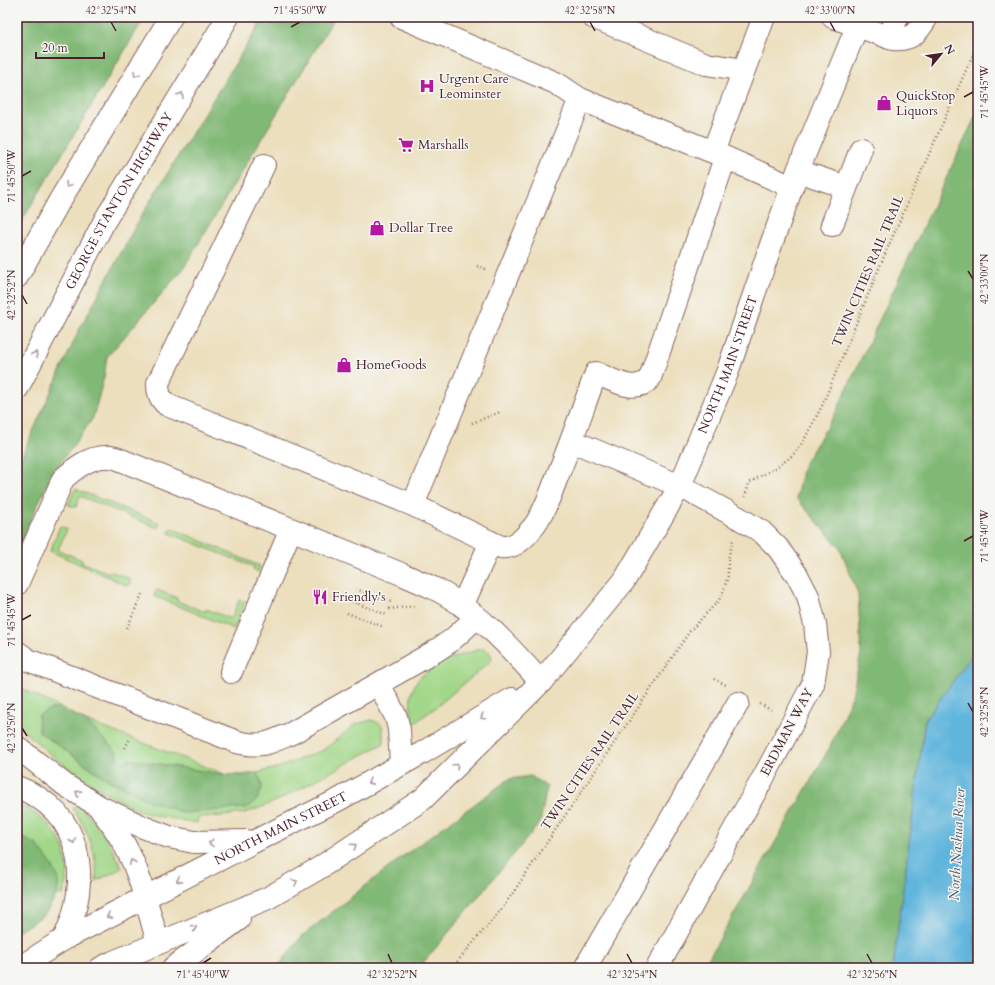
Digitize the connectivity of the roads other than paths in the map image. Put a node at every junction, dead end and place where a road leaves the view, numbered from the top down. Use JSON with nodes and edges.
{"nodes":[{"id":1,"x":171,"y":17,"type":"edge"},
{"id":2,"x":228,"y":17,"type":"edge"},
{"id":3,"x":401,"y":17,"type":"edge"},
{"id":4,"x":593,"y":17,"type":"edge"},
{"id":5,"x":622,"y":17,"type":"edge"},
{"id":6,"x":764,"y":17,"type":"edge"},
{"id":7,"x":833,"y":17,"type":"edge"},
{"id":8,"x":897,"y":17,"type":"edge"},
{"id":9,"x":927,"y":17,"type":"edge"},
{"id":10,"x":859,"y":22,"type":"edge"},
{"id":11,"x":889,"y":38,"type":"junction"},
{"id":12,"x":744,"y":70,"type":"junction"},
{"id":13,"x":580,"y":100,"type":"junction"},
{"id":14,"x":861,"y":149,"type":"dead end"},
{"id":15,"x":719,"y":155,"type":"junction"},
{"id":16,"x":264,"y":165,"type":"dead end"},
{"id":17,"x":795,"y":179,"type":"junction"},
{"id":18,"x":846,"y":187,"type":"junction"},
{"id":19,"x":832,"y":225,"type":"dead end"},
{"id":20,"x":17,"y":276,"type":"edge"},
{"id":21,"x":17,"y":389,"type":"edge"},
{"id":22,"x":572,"y":441,"type":"junction"},
{"id":23,"x":680,"y":486,"type":"junction"},
{"id":24,"x":412,"y":505,"type":"junction"},
{"id":25,"x":291,"y":529,"type":"junction"},
{"id":26,"x":491,"y":542,"type":"junction"},
{"id":27,"x":17,"y":584,"type":"edge"},
{"id":28,"x":470,"y":612,"type":"junction"},
{"id":29,"x":17,"y":652,"type":"edge"},
{"id":30,"x":231,"y":672,"type":"dead end"},
{"id":31,"x":540,"y":682,"type":"junction"},
{"id":32,"x":379,"y":684,"type":"junction"},
{"id":33,"x":738,"y":703,"type":"dead end"},
{"id":34,"x":17,"y":747,"type":"edge"},
{"id":35,"x":401,"y":764,"type":"junction"},
{"id":36,"x":17,"y":787,"type":"edge"},
{"id":37,"x":100,"y":807,"type":"junction"},
{"id":38,"x":263,"y":836,"type":"junction"},
{"id":39,"x":268,"y":898,"type":"junction"},
{"id":40,"x":144,"y":899,"type":"junction"},
{"id":41,"x":64,"y":939,"type":"junction"},
{"id":42,"x":158,"y":943,"type":"junction"},
{"id":43,"x":19,"y":968,"type":"edge"},
{"id":44,"x":100,"y":968,"type":"edge"},
{"id":45,"x":173,"y":968,"type":"edge"},
{"id":46,"x":585,"y":968,"type":"edge"},
{"id":47,"x":657,"y":968,"type":"edge"}],
"edges":[{"from":1,"to":20,"type":"main road","one_way":true},
{"from":21,"to":2,"type":"main road","name":"GEORGE STANTON HIGHWAY","one_way":true},
{"from":3,"to":13,"type":"main road"},
{"from":4,"to":12,"type":"main road"},
{"from":5,"to":12,"type":"main road"},
{"from":6,"to":12,"type":"main road"},
{"from":7,"to":10,"type":"main road"},
{"from":8,"to":11,"type":"main road"},
{"from":9,"to":11,"type":"main road"},
{"from":10,"to":11,"type":"main road"},
{"from":10,"to":17,"type":"main road","name":"NORTH MAIN STREET"},
{"from":12,"to":15,"type":"main road"},
{"from":13,"to":15,"type":"main road"},
{"from":13,"to":24,"type":"main road"},
{"from":14,"to":18,"type":"main road"},
{"from":15,"to":17,"type":"main road"},
{"from":15,"to":22,"type":"main road"},
{"from":16,"to":24,"type":"main road"},
{"from":17,"to":18,"type":"main road"},
{"from":17,"to":23,"type":"main road","name":"NORTH MAIN STREET"},
{"from":18,"to":19,"type":"main road"},
{"from":22,"to":23,"type":"main road","name":"ERDMAN WAY"},
{"from":22,"to":26,"type":"main road"},
{"from":23,"to":31,"type":"main road","name":"NORTH MAIN STREET"},
{"from":23,"to":47,"type":"main road","name":"ERDMAN WAY"},
{"from":24,"to":26,"type":"main road"},
{"from":25,"to":27,"type":"main road"},
{"from":25,"to":28,"type":"main road"},
{"from":25,"to":30,"type":"main road"},
{"from":26,"to":28,"type":"main road"},
{"from":28,"to":31,"type":"main road"},
{"from":28,"to":32,"type":"main road"},
{"from":29,"to":32,"type":"main road"},
{"from":31,"to":35,"type":"main road","name":"NORTH MAIN STREET","one_way":true},
{"from":39,"to":31,"type":"main road","name":"NORTH MAIN STREET","one_way":true},
{"from":32,"to":35,"type":"main road"},
{"from":33,"to":46,"type":"main road"},
{"from":37,"to":34,"type":"main road","one_way":true},
{"from":35,"to":38,"type":"main road","name":"NORTH MAIN STREET","one_way":true},
{"from":36,"to":41,"type":"main road","one_way":true},
{"from":38,"to":37,"type":"main road","one_way":true},
{"from":40,"to":37,"type":"main road","one_way":true},
{"from":38,"to":40,"type":"main road","name":"NORTH MAIN STREET","one_way":true},
{"from":42,"to":39,"type":"main road","name":"NORTH MAIN STREET","one_way":true},
{"from":39,"to":45,"type":"main road"},
{"from":40,"to":41,"type":"main road","name":"NORTH MAIN STREET","one_way":true},
{"from":40,"to":42,"type":"main road"},
{"from":41,"to":43,"type":"main road","name":"NORTH MAIN STREET"},
{"from":42,"to":44,"type":"main road","name":"NORTH MAIN STREET"}]}
